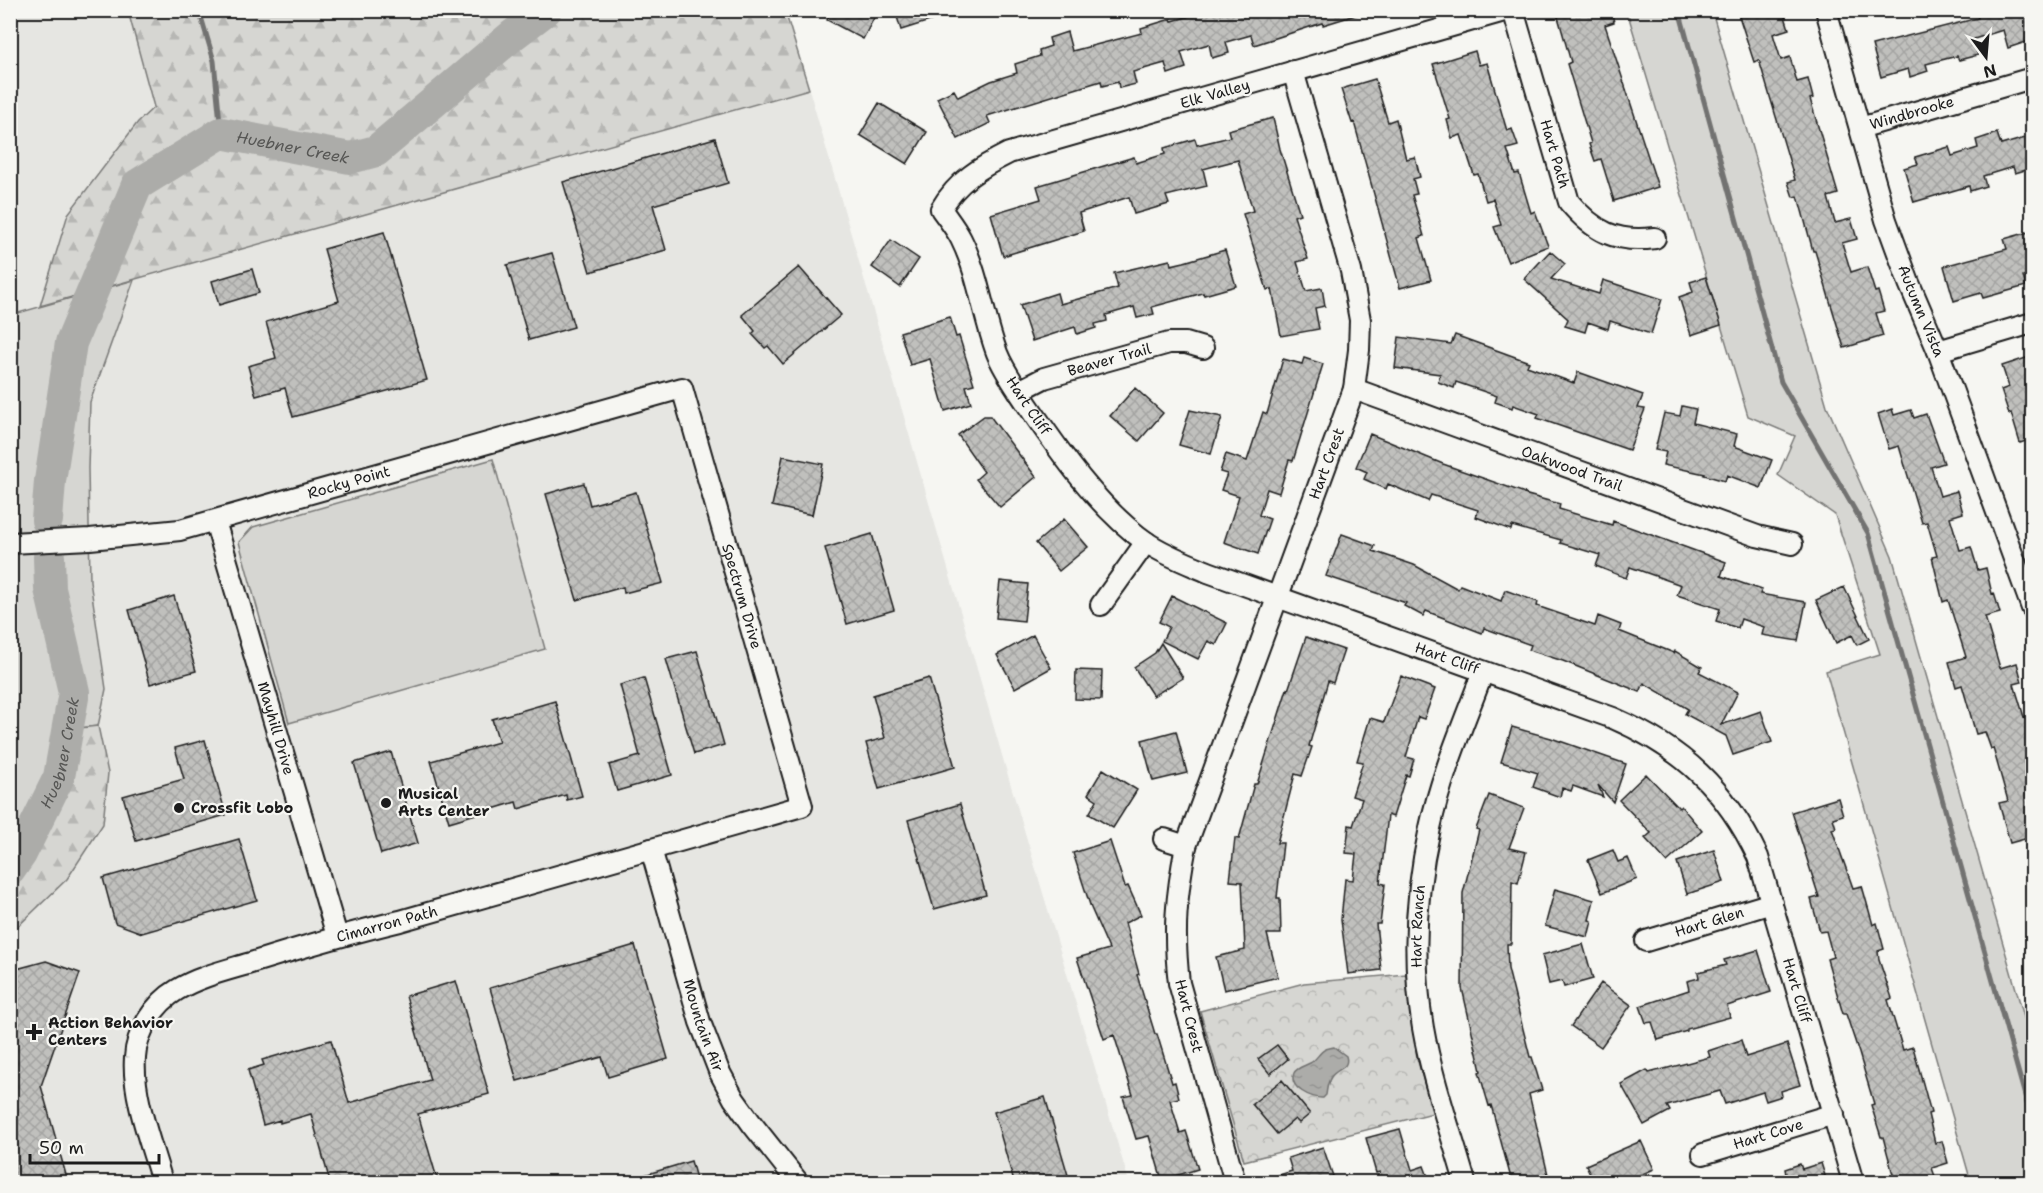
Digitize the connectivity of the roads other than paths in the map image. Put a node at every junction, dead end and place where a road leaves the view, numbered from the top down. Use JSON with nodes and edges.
{"nodes":[{"id":1,"x":1508,"y":10,"type":"edge"},
{"id":2,"x":1513,"y":10,"type":"edge"},
{"id":3,"x":1826,"y":10,"type":"edge"},
{"id":4,"x":1293,"y":71,"type":"junction"},
{"id":5,"x":2032,"y":78,"type":"edge"},
{"id":6,"x":1860,"y":128,"type":"junction"},
{"id":7,"x":941,"y":209,"type":"joint"},
{"id":8,"x":1655,"y":238,"type":"dead end"},
{"id":9,"x":2032,"y":323,"type":"edge"},
{"id":10,"x":1203,"y":348,"type":"dead end"},
{"id":11,"x":1938,"y":351,"type":"junction"},
{"id":12,"x":682,"y":388,"type":"joint"},
{"id":13,"x":1354,"y":389,"type":"junction"},
{"id":14,"x":1019,"y":392,"type":"junction"},
{"id":15,"x":215,"y":521,"type":"junction"},
{"id":16,"x":1146,"y":542,"type":"junction"},
{"id":17,"x":10,"y":543,"type":"edge"},
{"id":18,"x":1792,"y":544,"type":"dead end"},
{"id":19,"x":1276,"y":597,"type":"junction"},
{"id":20,"x":1101,"y":605,"type":"dead end"},
{"id":21,"x":2032,"y":608,"type":"edge"},
{"id":22,"x":1483,"y":672,"type":"junction"},
{"id":23,"x":802,"y":806,"type":"joint"},
{"id":24,"x":1164,"y":839,"type":"dead end"},
{"id":25,"x":1186,"y":846,"type":"junction"},
{"id":26,"x":651,"y":849,"type":"junction"},
{"id":27,"x":1772,"y":903,"type":"junction"},
{"id":28,"x":337,"y":936,"type":"junction"},
{"id":29,"x":1646,"y":941,"type":"dead end"},
{"id":30,"x":1834,"y":1114,"type":"junction"},
{"id":31,"x":1703,"y":1154,"type":"dead end"},
{"id":32,"x":162,"y":1182,"type":"edge"},
{"id":33,"x":798,"y":1182,"type":"edge"},
{"id":34,"x":1235,"y":1182,"type":"edge"},
{"id":35,"x":1465,"y":1182,"type":"edge"},
{"id":36,"x":1853,"y":1182,"type":"edge"}],
"edges":[{"from":1,"to":4,"type":"street","name":"Elk Valley"},
{"from":2,"to":8,"type":"street","name":"Hart Path"},
{"from":3,"to":6,"type":"street","name":"Autumn Vista"},
{"from":4,"to":7,"type":"street","name":"Elk Valley"},
{"from":4,"to":13,"type":"street","name":"Hart Crest"},
{"from":5,"to":6,"type":"street","name":"Windbrooke"},
{"from":6,"to":11,"type":"street","name":"Autumn Vista"},
{"from":7,"to":14,"type":"street","name":"Hart Cliff"},
{"from":9,"to":11,"type":"street"},
{"from":10,"to":14,"type":"street","name":"Beaver Trail"},
{"from":11,"to":21,"type":"street","name":"Autumn Vista"},
{"from":12,"to":15,"type":"street","name":"Rocky Point"},
{"from":12,"to":23,"type":"street","name":"Spectrum Drive"},
{"from":13,"to":18,"type":"street","name":"Oakwood Trail"},
{"from":13,"to":19,"type":"street","name":"Hart Crest"},
{"from":14,"to":16,"type":"street","name":"Hart Cliff"},
{"from":15,"to":17,"type":"street","name":"Rocky Point"},
{"from":15,"to":28,"type":"street","name":"Mayhill Drive"},
{"from":16,"to":19,"type":"street","name":"Hart Cliff"},
{"from":16,"to":20,"type":"street"},
{"from":19,"to":22,"type":"street","name":"Hart Cliff"},
{"from":19,"to":25,"type":"street","name":"Hart Crest"},
{"from":22,"to":27,"type":"street","name":"Hart Cliff"},
{"from":22,"to":35,"type":"street","name":"Hart Ranch"},
{"from":23,"to":26,"type":"street","name":"Cimarron Path"},
{"from":24,"to":25,"type":"street"},
{"from":25,"to":34,"type":"street","name":"Hart Crest"},
{"from":26,"to":28,"type":"street","name":"Cimarron Path"},
{"from":26,"to":33,"type":"street","name":"Mountain Air"},
{"from":27,"to":29,"type":"street","name":"Hart Glen"},
{"from":27,"to":30,"type":"street","name":"Hart Cliff"},
{"from":28,"to":32,"type":"street","name":"Cimarron Path"},
{"from":30,"to":31,"type":"street","name":"Hart Cove"},
{"from":30,"to":36,"type":"street","name":"Hart Cliff"}]}
